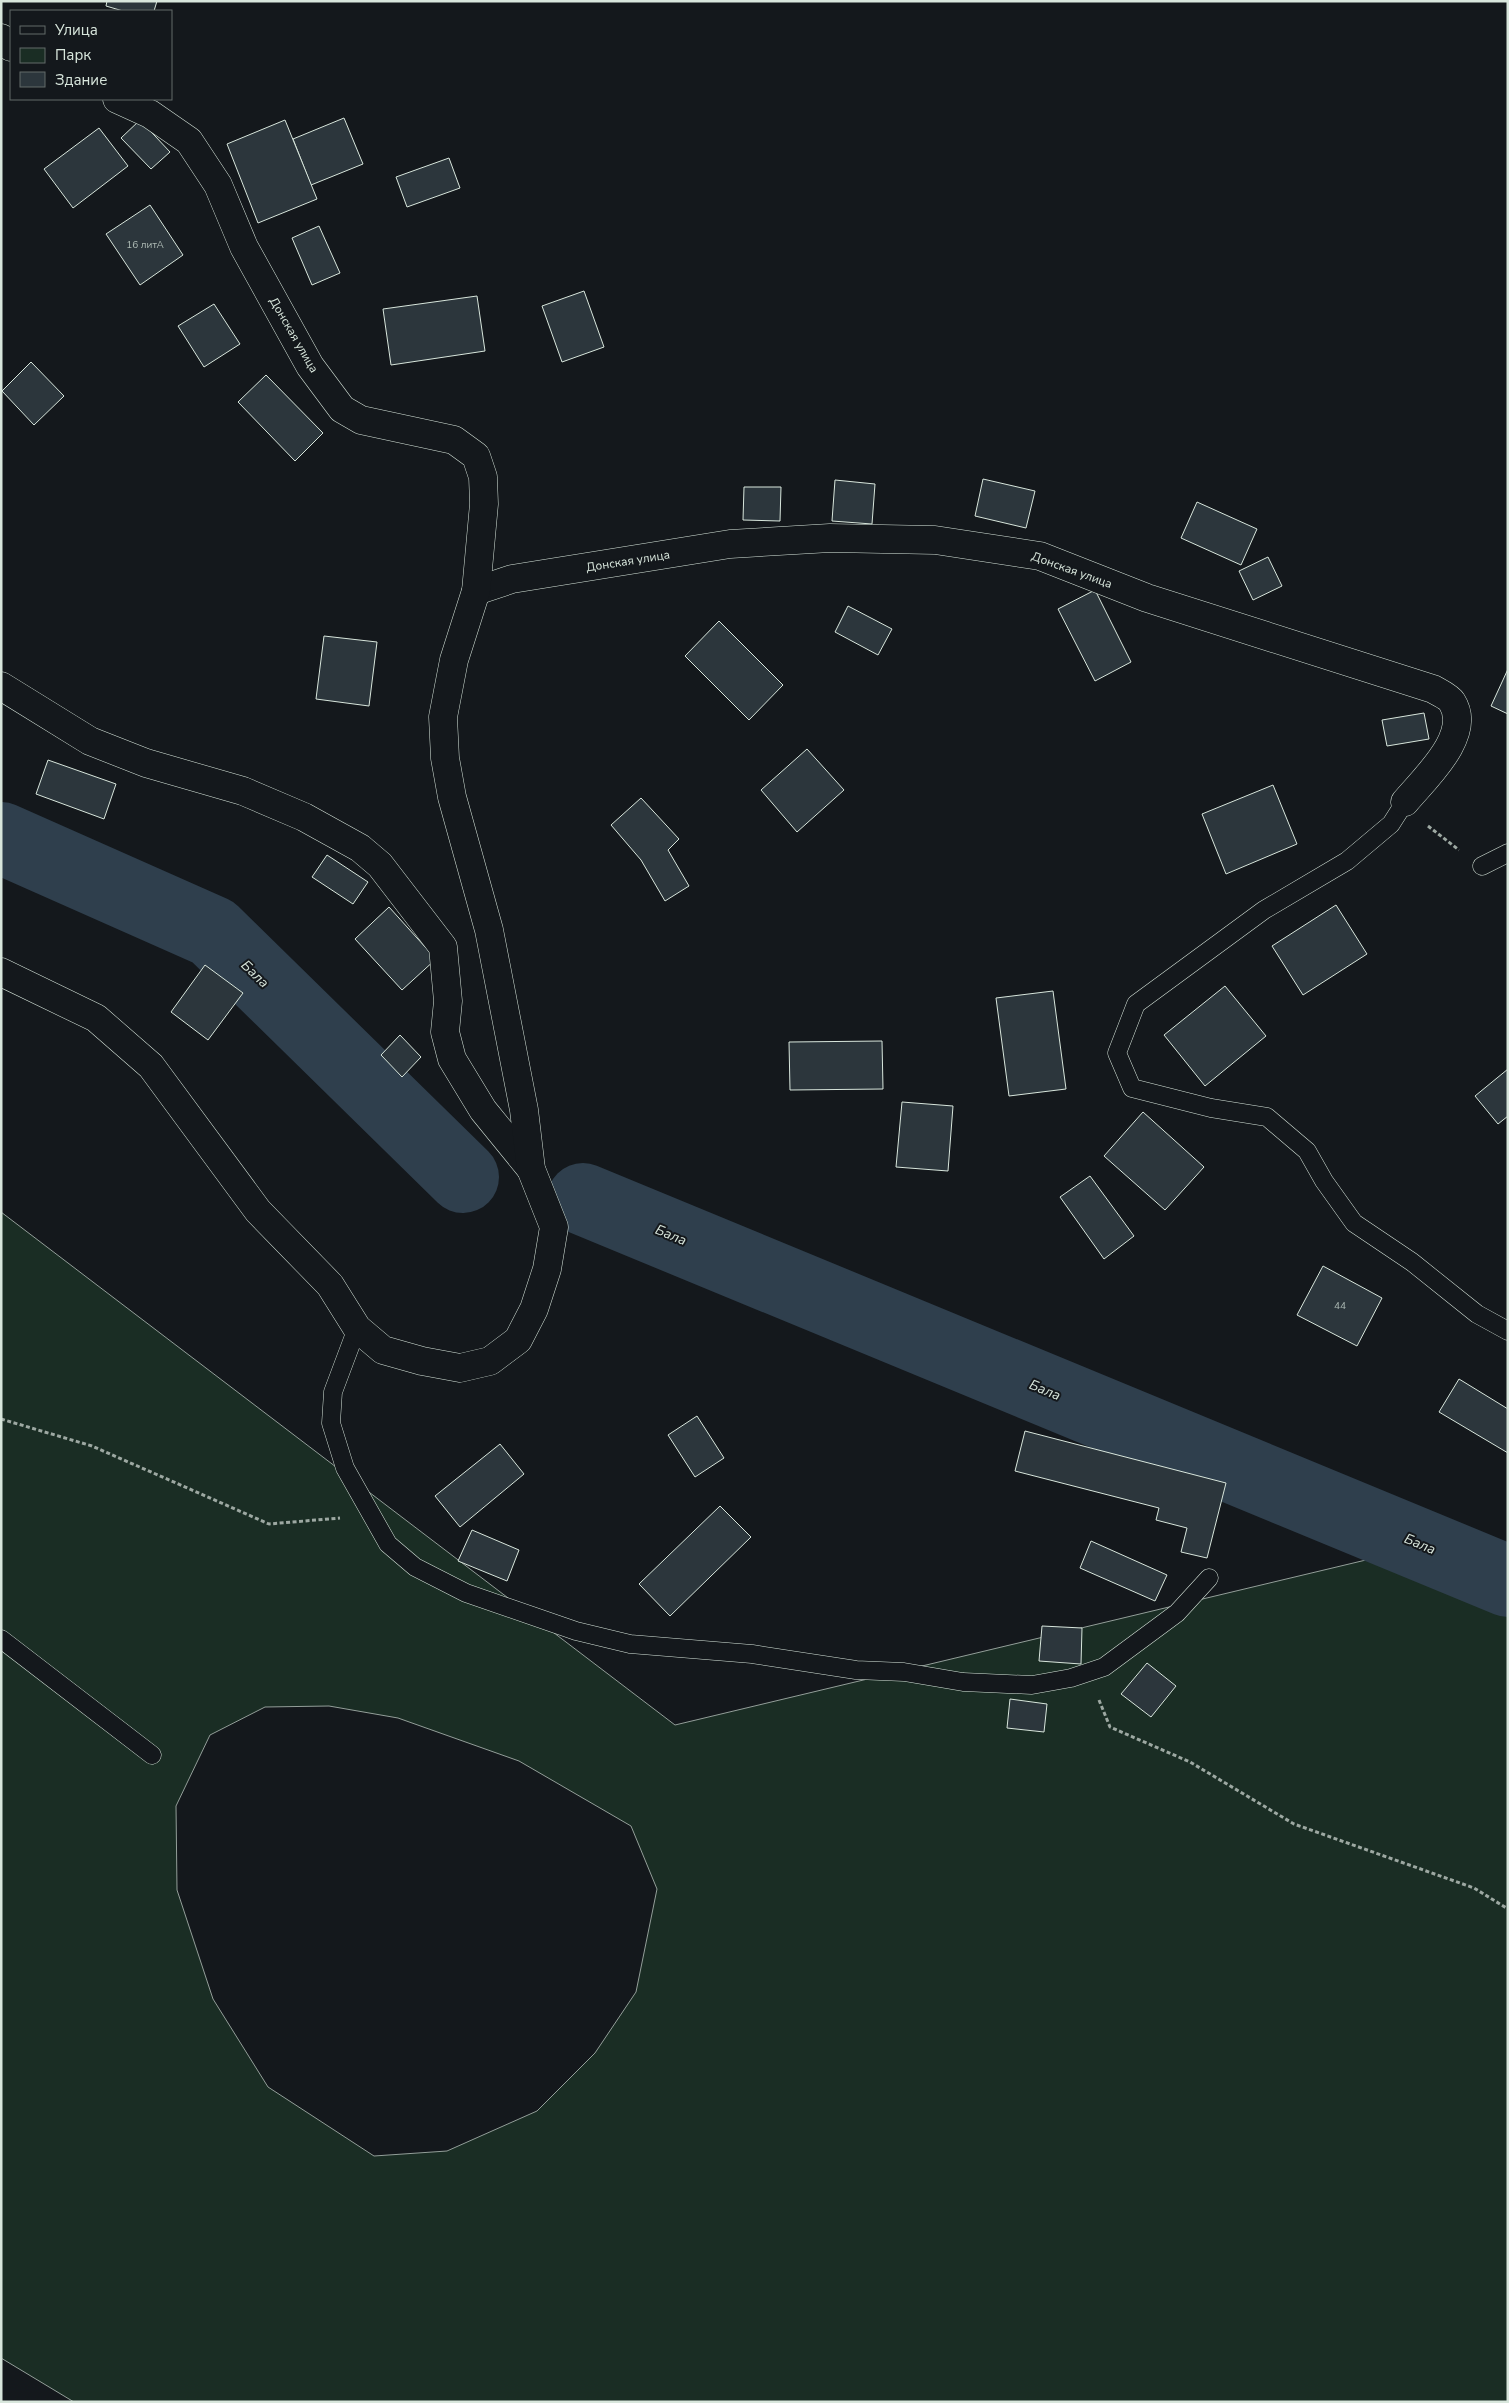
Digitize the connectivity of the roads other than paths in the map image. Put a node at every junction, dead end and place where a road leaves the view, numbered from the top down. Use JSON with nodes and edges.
{"nodes":[{"id":1,"x":119,"y":100,"type":"edge"},
{"id":2,"x":476,"y":591,"type":"junction"},
{"id":3,"x":1,"y":686,"type":"edge"},
{"id":4,"x":1405,"y":802,"type":"joint"},
{"id":5,"x":1508,"y":853,"type":"edge"},
{"id":6,"x":1482,"y":866,"type":"road end"},
{"id":7,"x":1,"y":972,"type":"edge"},
{"id":8,"x":531,"y":1169,"type":"junction"},
{"id":9,"x":357,"y":1328,"type":"junction"},
{"id":10,"x":1508,"y":1331,"type":"edge"},
{"id":11,"x":1209,"y":1578,"type":"dead end"},
{"id":12,"x":1,"y":1639,"type":"edge"},
{"id":13,"x":152,"y":1755,"type":"dead end"}],
"edges":[{"from":1,"to":2,"type":"street","name":"Донская улица"},
{"from":2,"to":4,"type":"street","name":"Донская улица"},
{"from":2,"to":8,"type":"street"},
{"from":3,"to":8,"type":"street"},
{"from":4,"to":10,"type":"lane"},
{"from":5,"to":6,"type":"lane"},
{"from":7,"to":9,"type":"street"},
{"from":8,"to":9,"type":"street"},
{"from":9,"to":11,"type":"lane"},
{"from":12,"to":13,"type":"lane"}]}
